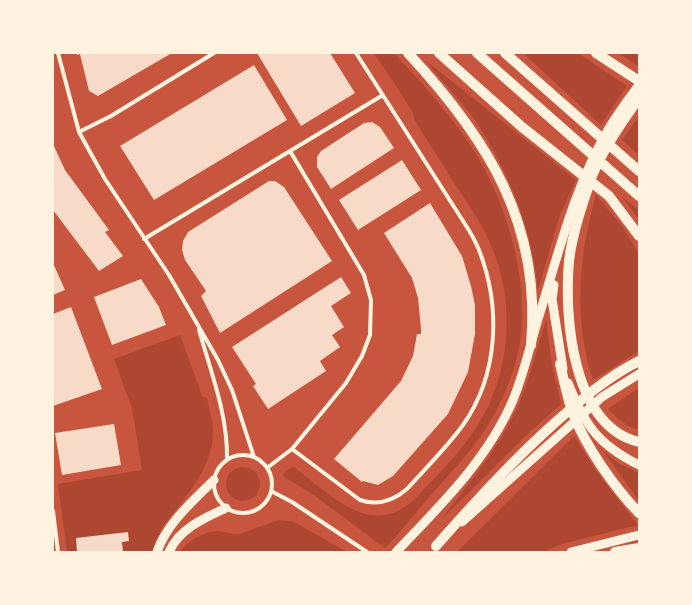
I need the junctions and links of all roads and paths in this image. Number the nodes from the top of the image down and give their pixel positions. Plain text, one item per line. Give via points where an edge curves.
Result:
1 (58, 53) edge
2 (214, 53) edge
3 (356, 53) edge
4 (408, 53) edge
5 (439, 53) edge
6 (477, 53) edge
7 (505, 53) edge
8 (596, 53) edge
9 (639, 81) edge
10 (639, 85) edge
11 (383, 95) junction
12 (639, 98) edge
13 (79, 132) junction
14 (290, 151) junction
15 (639, 170) edge
16 (639, 196) edge
17 (639, 236) edge
18 (144, 239) junction
19 (557, 262) junction
20 (197, 324) junction
21 (531, 345) junction
22 (639, 361) edge
23 (560, 364) junction
24 (639, 374) edge
25 (639, 442) edge
26 (292, 449) junction
27 (254, 457) junction
28 (227, 459) junction
29 (639, 465) edge
30 (267, 468) junction
31 (214, 480) junction
32 (271, 492) junction
33 (226, 508) junction
34 (53, 511) edge
35 (435, 512) junction
36 (639, 513) edge
37 (639, 535) edge
38 (639, 548) edge
39 (433, 549) edge
40 (58, 552) edge
41 (157, 552) edge
42 (169, 552) edge
43 (367, 552) edge
44 (396, 552) edge
45 (403, 552) edge
46 (571, 552) edge
47 (615, 552) edge

1 - 13 street
2 - 13 street via 111,116
3 - 11 street
4 - 21 highway via 471,127 503,185 522,237 528,265 532,306
5 - 17 highway via 522,127 609,196
6 - 16 highway
7 - 15 highway
8 - 9 highway
10 - 19 main road via 608,130 584,178 569,217
11 - 14 street
11 - 26 street via 478,248 489,282 493,309 494,335 486,378 463,424 407,489 392,499 380,503 360,500
12 - 25 highway via 593,175 569,260 568,282 572,340 581,382 592,408 613,430 628,440
13 - 18 street via 105,179
14 - 18 street
14 - 26 street via 364,275 372,313 370,335 362,356 346,383
18 - 20 street via 169,275
19 - 21 main road
19 - 23 main road via 552,298
20 - 27 street via 232,390
20 - 28 street via 217,392
21 - 35 main road via 502,423 487,447
22 - 39 highway via 588,394 539,437 485,490
23 - 29 main road via 580,412 597,437
23 - 36 highway via 577,424 604,468
24 - 39 main road via 602,397
26 - 30 street
27 - 28 street via 240,455
27 - 30 street
28 - 31 street via 218,468
30 - 32 street via 271,479
31 - 33 street via 216,496
31 - 41 main road via 165,534
32 - 33 street via 268,499 256,510 241,513
32 - 43 street via 292,502
33 - 42 main road via 196,523 180,535
34 - 40 street
35 - 44 main road
35 - 45 main road
37 - 46 main road
38 - 47 highway

